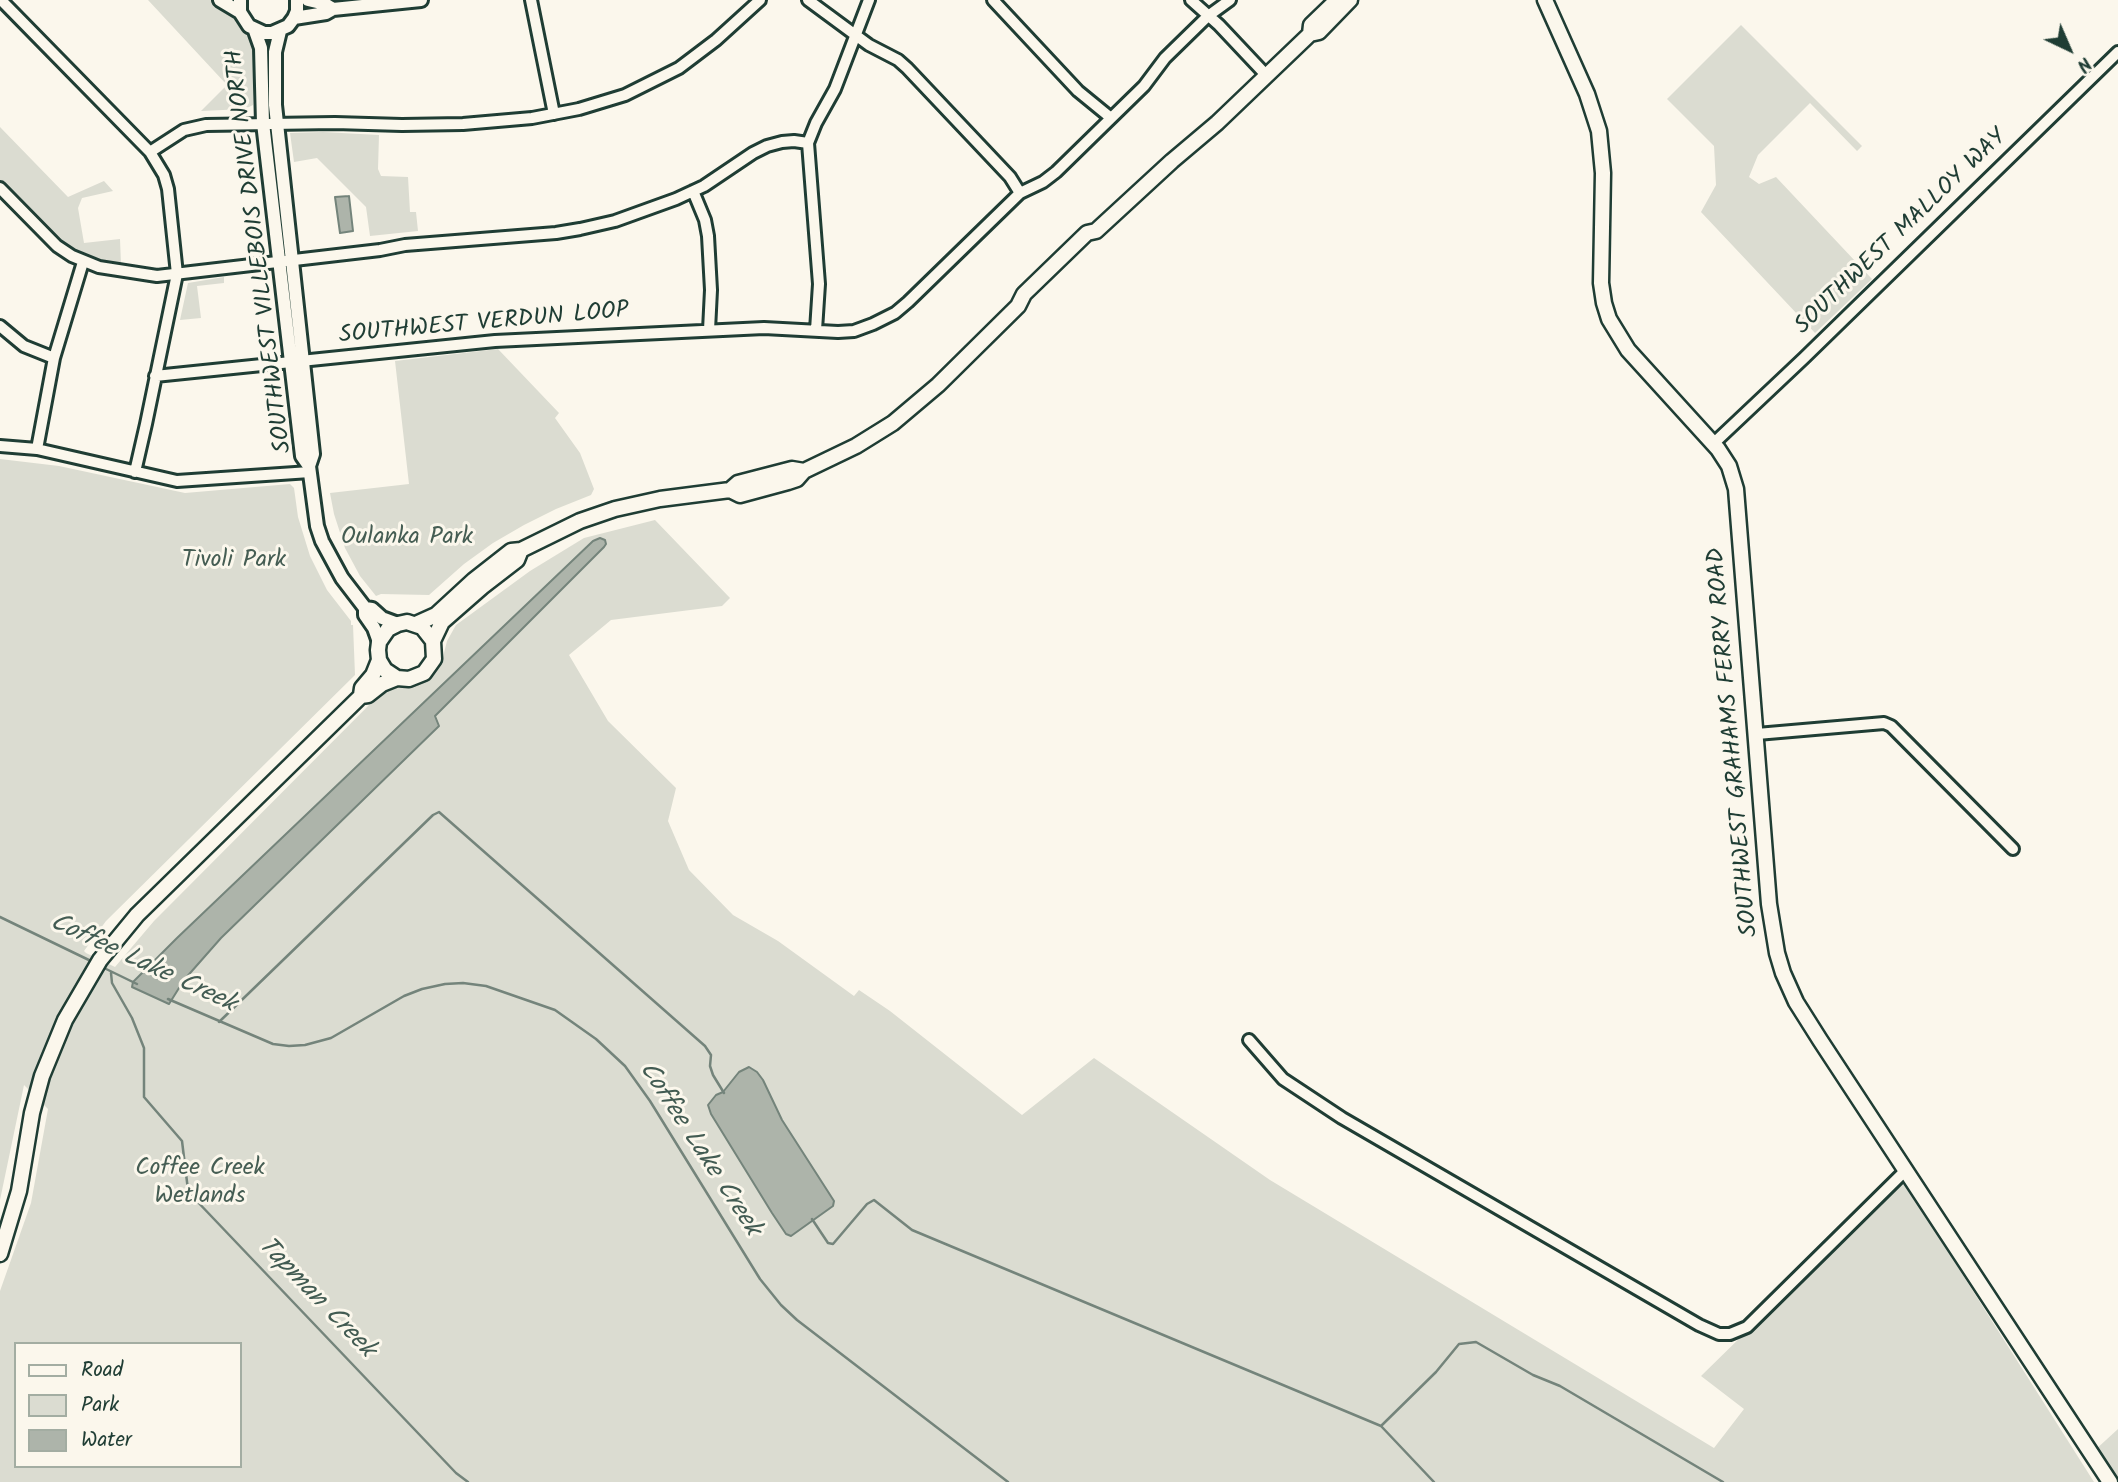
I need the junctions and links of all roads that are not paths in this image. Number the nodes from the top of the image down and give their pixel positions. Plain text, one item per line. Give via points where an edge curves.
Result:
1 (220, 0) edge
2 (297, 0) edge
3 (308, 0) edge
4 (421, 0) edge
5 (531, 0) edge
6 (760, 0) edge
7 (808, 0) edge
8 (869, 0) edge
9 (993, 0) edge
10 (1191, 0) edge
11 (1230, 0) edge
12 (1337, 0) edge
13 (1350, 0) edge
14 (1545, 0) edge
15 (3, 2) edge
16 (240, 6) edge
17 (333, 9) junction
18 (1208, 16) junction
19 (293, 18) junction
20 (255, 30) junction
21 (280, 31) junction
22 (856, 34) junction
23 (1310, 34) junction
24 (2118, 52) edge
25 (1267, 76) junction
26 (554, 114) junction
27 (1111, 118) junction
28 (270, 123) junction
29 (808, 143) junction
30 (150, 152) junction
31 (0, 188) edge
32 (693, 191) junction
33 (1020, 193) junction
34 (292, 260) junction
35 (278, 261) junction
36 (83, 262) junction
37 (177, 274) junction
38 (0, 326) edge
39 (709, 330) junction
40 (816, 330) junction
41 (54, 358) junction
42 (298, 362) junction
43 (155, 376) junction
44 (1714, 443) junction
45 (0, 446) edge
46 (37, 449) junction
47 (309, 469) junction
48 (135, 472) junction
49 (521, 550) junction
50 (365, 608) junction
51 (398, 624) junction
52 (416, 624) junction
53 (433, 641) junction
54 (379, 642) junction
55 (379, 660) junction
56 (397, 678) junction
57 (361, 696) junction
58 (1757, 734) junction
59 (2013, 849) dead end
60 (1249, 1040) dead end
61 (1906, 1170) junction
62 (0, 1254) edge
63 (2110, 1482) edge

1 - 16 street
2 - 19 street
3 - 17 street
4 - 17 street
5 - 26 street
6 - 26 street via 707,48 663,77 625,95
7 - 22 street
8 - 22 street
9 - 27 street via 1077,91
10 - 18 street
11 - 18 street, SOUTHWEST VERDUN LOOP
12 - 23 main road via 1311,25
13 - 23 main road via 1319,32
14 - 44 main road, SOUTHWEST GRAHAMS FERRY ROAD via 1601,137 1601,283 1609,319 1628,350
15 - 30 street
16 - 20 street via 243,20
17 - 19 street
18 - 25 street
18 - 27 street, SOUTHWEST VERDUN LOOP
19 - 21 street
20 - 21 street
20 - 28 street, SOUTHWEST VILLEBOIS DRIVE NORTH
21 - 28 street, SOUTHWEST VILLEBOIS DRIVE NORTH
22 - 29 street
22 - 33 street via 907,68
23 - 25 main road
24 - 44 street, SOUTHWEST MALLOY WAY
25 - 49 main road via 1096,231 1093,240 1030,302 1018,306 938,385 905,414 856,446 804,471 797,479 760,491 740,495 730,490 615,509
26 - 28 street via 463,124
27 - 33 street, SOUTHWEST VERDUN LOOP via 1056,172
28 - 30 street via 192,127
28 - 34 street, SOUTHWEST VILLEBOIS DRIVE NORTH
28 - 35 street, SOUTHWEST VILLEBOIS DRIVE NORTH
29 - 32 street via 767,146
29 - 40 street via 819,276
30 - 37 street via 168,189
31 - 36 street via 57,246
32 - 34 street via 615,221 568,231
32 - 39 street via 708,236
33 - 40 street, SOUTHWEST VERDUN LOOP via 895,313 853,331
34 - 35 street
34 - 42 street, SOUTHWEST VILLEBOIS DRIVE NORTH
35 - 37 street
35 - 42 street, SOUTHWEST VILLEBOIS DRIVE NORTH
36 - 37 street via 157,276
36 - 41 street
37 - 43 street
38 - 41 street via 24,346
39 - 40 street, SOUTHWEST VERDUN LOOP
39 - 42 street, SOUTHWEST VERDUN LOOP via 495,341
41 - 46 street
42 - 43 street, SOUTHWEST VERDUN LOOP
42 - 47 street, SOUTHWEST VILLEBOIS DRIVE NORTH via 302,456
43 - 48 street
44 - 58 main road, SOUTHWEST GRAHAMS FERRY ROAD via 1731,471 1738,503
45 - 46 street
46 - 48 street
47 - 48 street via 198,481
47 - 50 street, SOUTHWEST VILLEBOIS DRIVE NORTH via 322,541
49 - 52 main road via 511,551 436,615
49 - 53 main road via 517,560 442,622
50 - 51 street, SOUTHWEST VILLEBOIS DRIVE NORTH
50 - 54 street, SOUTHWEST VILLEBOIS DRIVE NORTH
51 - 52 main road
51 - 54 main road
52 - 53 main road
53 - 56 main road via 434,659 425,673 409,680
54 - 55 main road
55 - 56 main road
55 - 57 main road
56 - 57 main road
57 - 62 main road via 155,897 93,971 65,1020 46,1067
58 - 59 street via 1891,726
58 - 61 main road, SOUTHWEST GRAHAMS FERRY ROAD via 1769,904 1782,968 1809,1022
60 - 61 street via 1283,1079 1342,1118 1719,1334 1747,1327
61 - 63 main road, SOUTHWEST GRAHAMS FERRY ROAD

